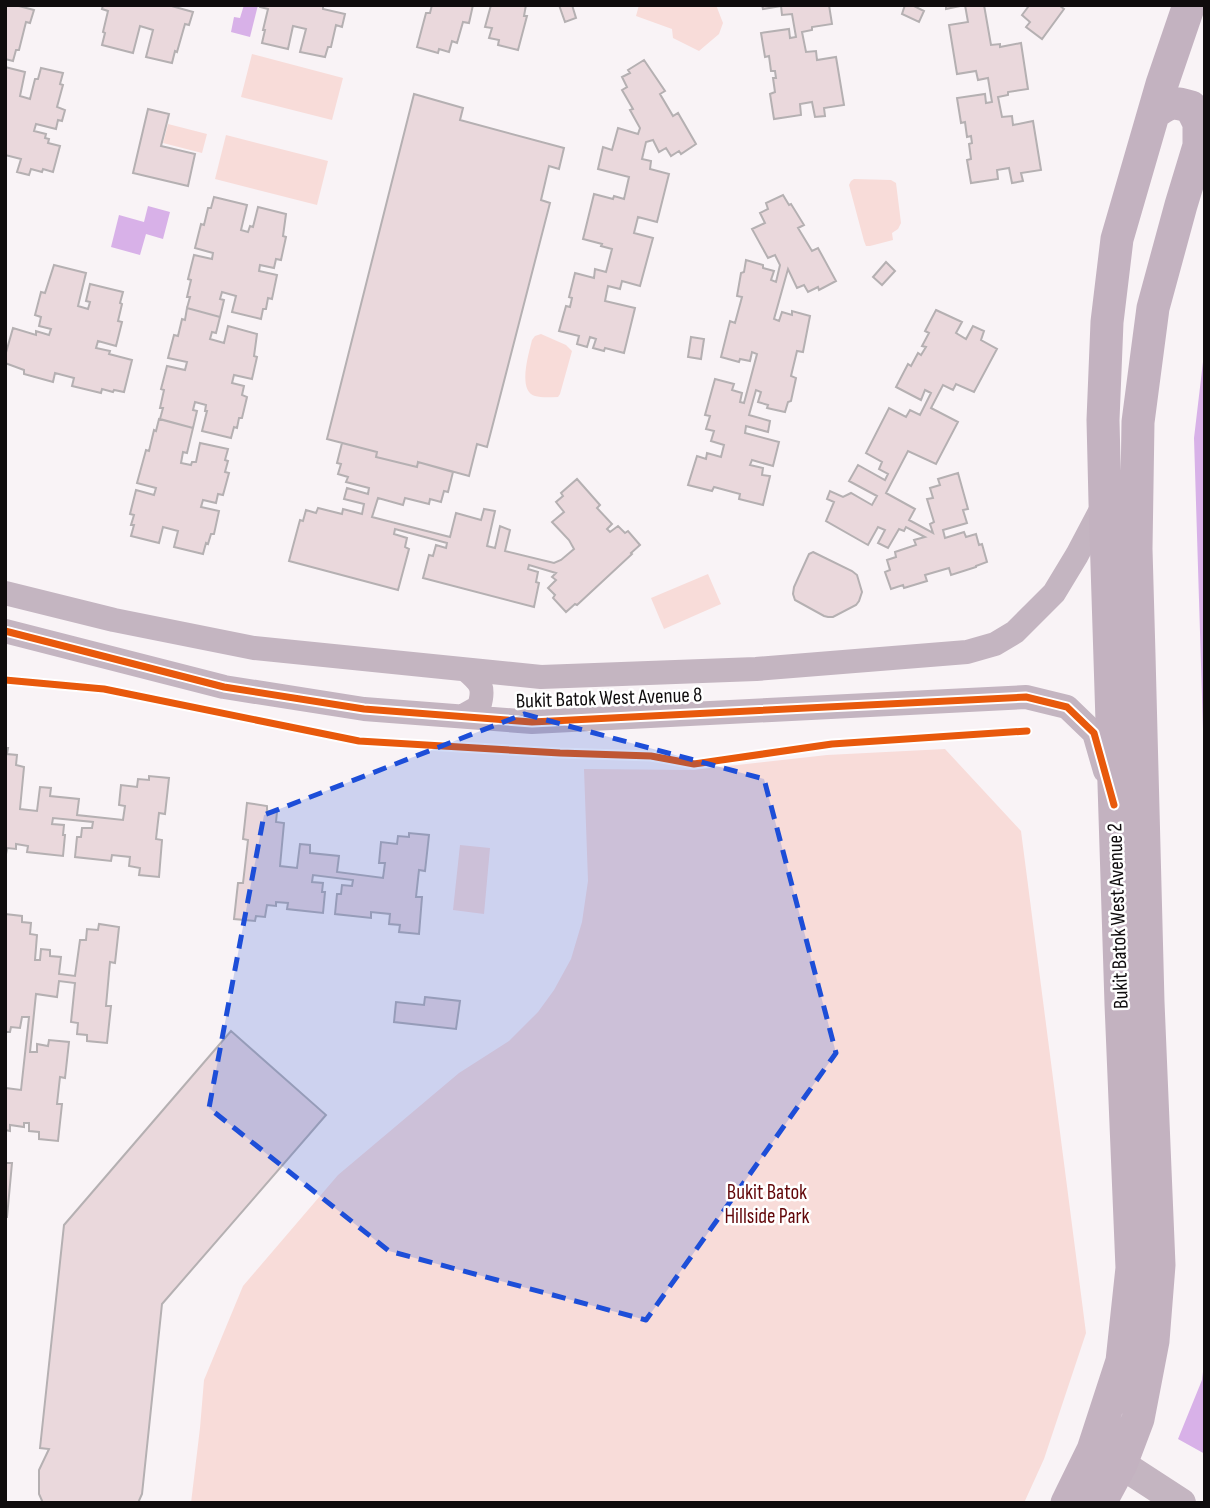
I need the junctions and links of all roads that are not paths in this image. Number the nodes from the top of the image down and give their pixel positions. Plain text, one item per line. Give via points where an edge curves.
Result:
1 (1189, 5) edge
2 (1154, 113) junction
3 (1202, 136) edge
4 (1105, 502) junction
5 (5, 593) edge
6 (5, 631) edge
7 (466, 670) junction
8 (463, 716) junction
9 (1114, 805) junction
10 (1107, 1457) junction
11 (1093, 1498) edge
12 (1181, 1503) edge

1 - 2 main road, Bukit Batok West Avenue 2
2 - 3 main road, Bukit Batok West Avenue 2 via 1168,103 1191,107
2 - 4 main road, Bukit Batok West Avenue 2 via 1117,239 1107,322
3 - 10 main road, Bukit Batok West Avenue 2 via 1153,309 1138,422 1137,589 1159,1265 1151,1354 1138,1419
4 - 7 street, Bukit Batok West Avenue 8 via 1054,593 1015,632 967,652 756,669 541,677
4 - 9 main road, Bukit Batok West Avenue 2
5 - 7 street, Bukit Batok West Avenue 8 via 254,648
6 - 8 street, Bukit Batok West Avenue 8 via 224,687 364,709
7 - 8 street via 480,682 482,695 479,707
8 - 9 street, Bukit Batok West Avenue 8 via 532,722 1026,697 1067,707 1094,733
9 - 10 main road, Bukit Batok West Avenue 2 via 1132,1268
10 - 11 main road, Bukit Batok West Avenue 2
10 - 12 street

